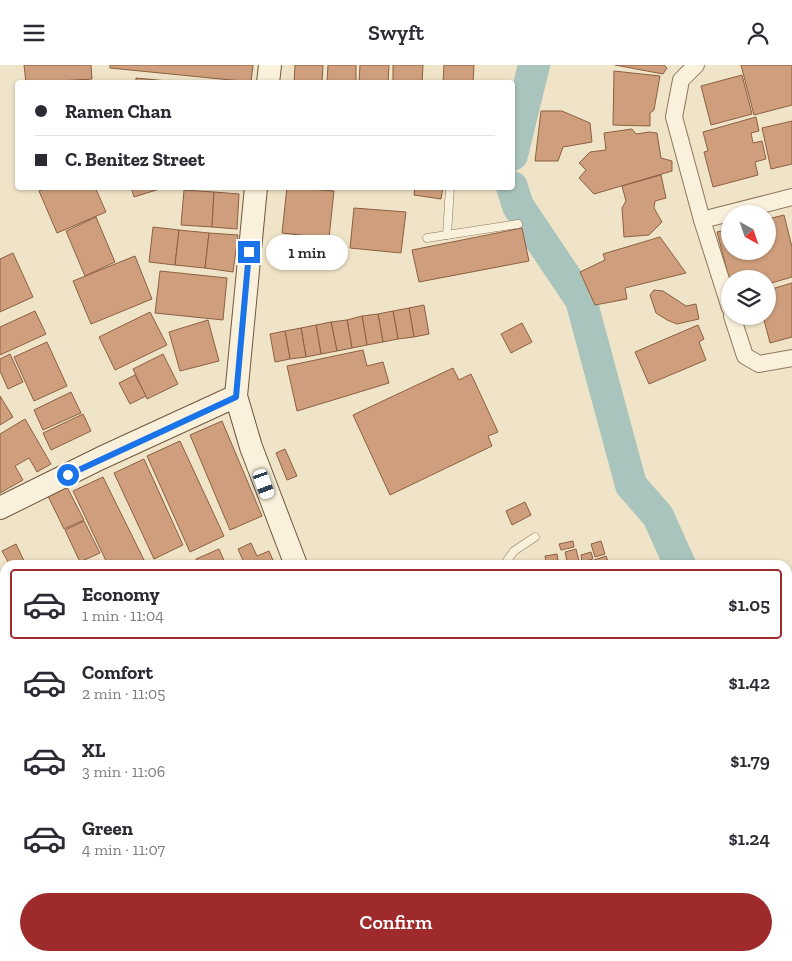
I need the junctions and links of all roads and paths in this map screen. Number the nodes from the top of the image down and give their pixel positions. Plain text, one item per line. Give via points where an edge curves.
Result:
1 (270, 65) edge
2 (696, 65) edge
3 (268, 80) edge
4 (256, 190) edge
5 (450, 190) edge
6 (792, 197) edge
7 (702, 220) junction
8 (518, 224) dead end
9 (448, 235) junction
10 (427, 238) dead end
11 (721, 280) edge
12 (735, 325) edge
13 (792, 358) edge
14 (236, 397) junction
15 (0, 509) edge
16 (535, 537) dead end
17 (294, 560) edge
18 (508, 560) edge

1 - 3 main road
2 - 7 street via 681,80 674,117
4 - 14 main road
5 - 9 lane
6 - 7 street
7 - 11 street
8 - 9 lane
9 - 10 lane
12 - 13 street via 745,356 759,364
14 - 15 main road
14 - 17 main road via 251,447
16 - 18 lane via 514,551

